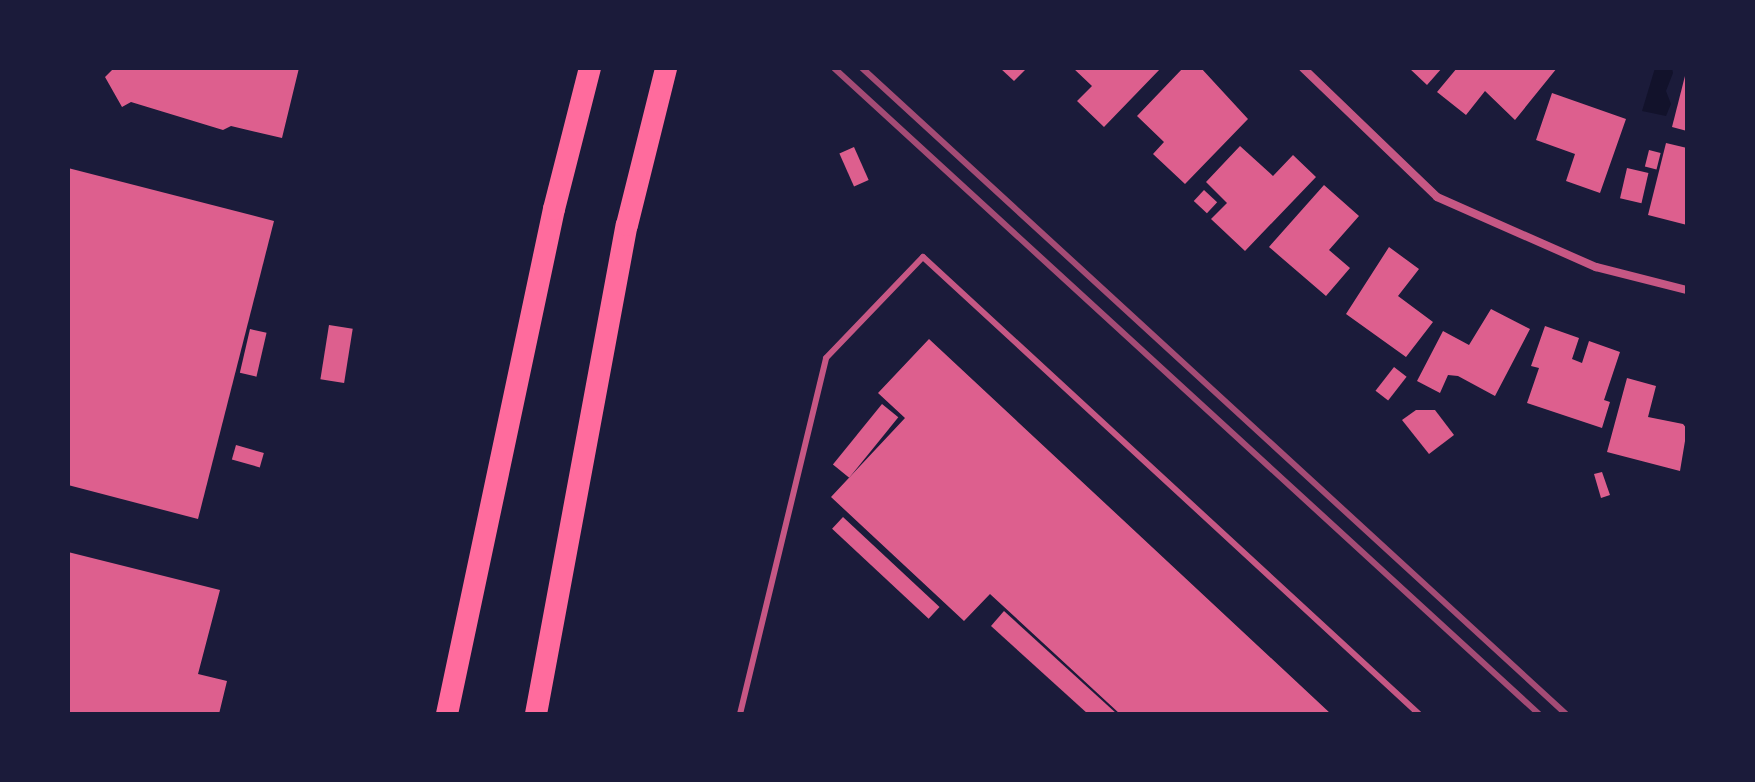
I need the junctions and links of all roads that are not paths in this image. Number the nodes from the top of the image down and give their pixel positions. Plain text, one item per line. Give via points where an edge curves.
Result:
1 (590, 68) edge
2 (1303, 68) edge
3 (664, 76) edge
4 (1687, 290) edge
5 (447, 714) edge
6 (536, 714) edge
7 (740, 714) edge
8 (1419, 714) edge

1 - 5 highway via 554,209
2 - 4 street via 1437,197 1596,267
3 - 6 highway via 627,225
7 - 8 lane via 826,358 923,257

